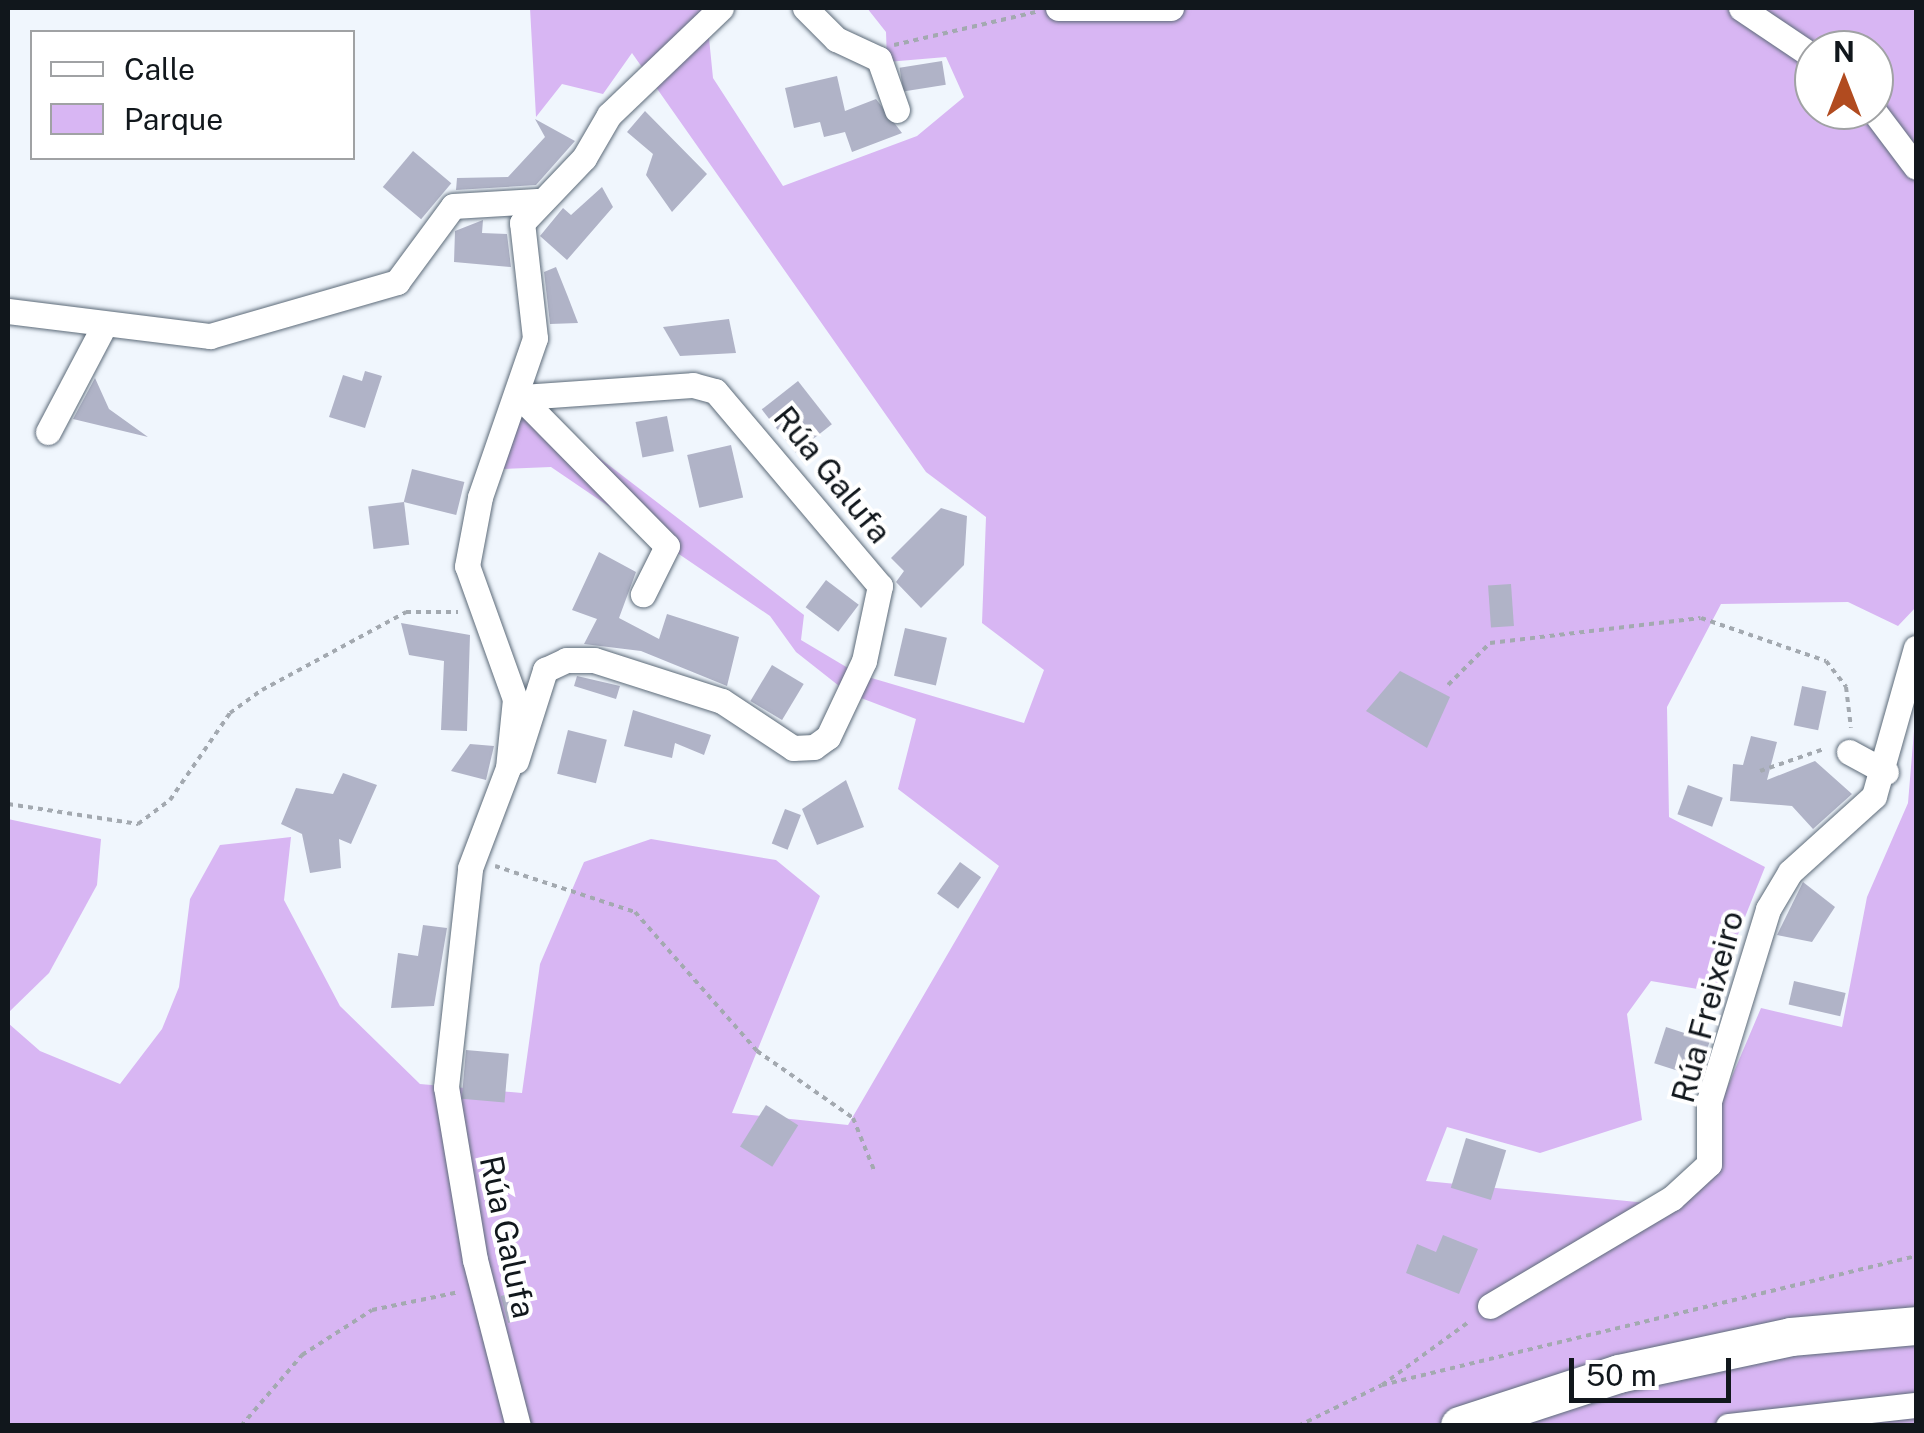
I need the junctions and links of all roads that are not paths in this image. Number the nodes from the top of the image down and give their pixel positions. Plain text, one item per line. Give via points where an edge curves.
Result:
1 (721, 8) edge
2 (804, 8) edge
3 (1061, 8) edge
4 (1171, 8) edge
5 (1741, 8) edge
6 (1794, 44) edge
7 (897, 110) dead end
8 (1887, 130) edge
9 (1916, 167) edge
10 (536, 202) junction
11 (8, 311) edge
12 (104, 326) junction
13 (520, 398) junction
14 (48, 432) dead end
15 (644, 594) dead end
16 (1916, 648) edge
17 (1849, 752) road end
18 (508, 768) junction
19 (1886, 772) junction
20 (1490, 1306) road end
21 (1916, 1326) edge
22 (1916, 1405) edge
23 (518, 1426) edge
24 (1460, 1426) edge
25 (1728, 1426) edge

1 - 10 street via 608,115 584,158
2 - 7 street via 836,39 870,50
3 - 4 street
5 - 6 street
8 - 9 street
10 - 12 street via 453,206 397,282 380,289 210,336
10 - 13 street, Rúa Galufa via 522,223 536,315
11 - 12 street
12 - 14 street
13 - 15 street via 667,546
13 - 18 street, Rúa Galufa via 480,497 467,566 514,700
13 - 18 street, Rúa Galufa via 693,385 715,391 880,586 864,661 828,737 814,747 793,748 722,701 594,660 566,660 545,670 525,752
16 - 19 street, Rúa Freixeiro
17 - 19 street
18 - 23 street, Rúa Galufa via 470,868 446,1087 482,1288
19 - 20 street, Rúa Freixeiro via 1858,817 1790,872 1768,909 1710,1102 1708,1164 1672,1198
21 - 24 highway via 1791,1336 1638,1370
22 - 25 street

